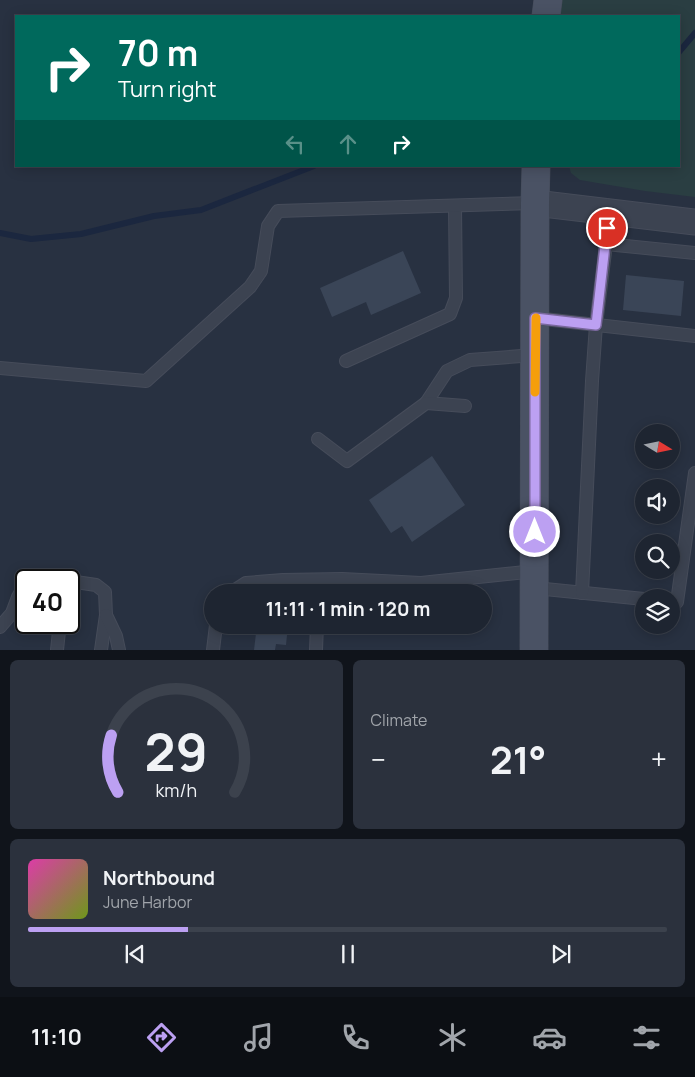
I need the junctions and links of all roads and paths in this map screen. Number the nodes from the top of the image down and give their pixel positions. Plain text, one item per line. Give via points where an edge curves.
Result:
1 (548, 0) edge
2 (546, 15) edge
3 (536, 167) edge
4 (535, 203) junction
5 (455, 206) junction
6 (609, 212) junction
7 (695, 222) edge
8 (606, 244) junction
9 (695, 253) edge
10 (535, 318) junction
11 (596, 325) junction
12 (695, 336) edge
13 (535, 355) junction
14 (346, 361) dead end
15 (0, 368) edge
16 (426, 404) junction
17 (465, 406) dead end
18 (318, 439) dead end
19 (695, 473) edge
20 (320, 579) junction
21 (535, 580) junction
22 (80, 583) edge
23 (244, 584) edge
24 (320, 584) edge
25 (679, 589) edge
26 (582, 593) junction
27 (635, 598) edge
28 (15, 605) edge
29 (106, 615) junction
30 (0, 627) edge
31 (59, 634) edge
32 (215, 634) edge
33 (317, 634) edge
34 (534, 649) edge
35 (57, 650) edge
36 (101, 650) edge
37 (118, 650) edge
38 (213, 650) edge
39 (316, 650) edge

1 - 2 street
3 - 4 street
4 - 5 lane
4 - 6 street
4 - 10 street
5 - 14 lane via 456,298 450,314
5 - 15 lane via 278,211 268,226 261,271 250,287 146,381
6 - 7 street
6 - 8 lane
8 - 9 lane
8 - 11 lane
10 - 11 lane
10 - 13 street
11 - 12 lane
11 - 26 lane
13 - 16 lane via 470,360 447,371
13 - 21 street
16 - 17 lane
16 - 18 lane via 347,461
19 - 25 lane
20 - 21 lane via 421,583
20 - 23 lane
20 - 24 lane
21 - 26 lane
21 - 34 street
22 - 29 lane via 96,585 105,592
26 - 27 lane
28 - 30 lane
29 - 36 lane
29 - 37 lane via 116,636
31 - 35 lane
32 - 38 lane
33 - 39 lane

